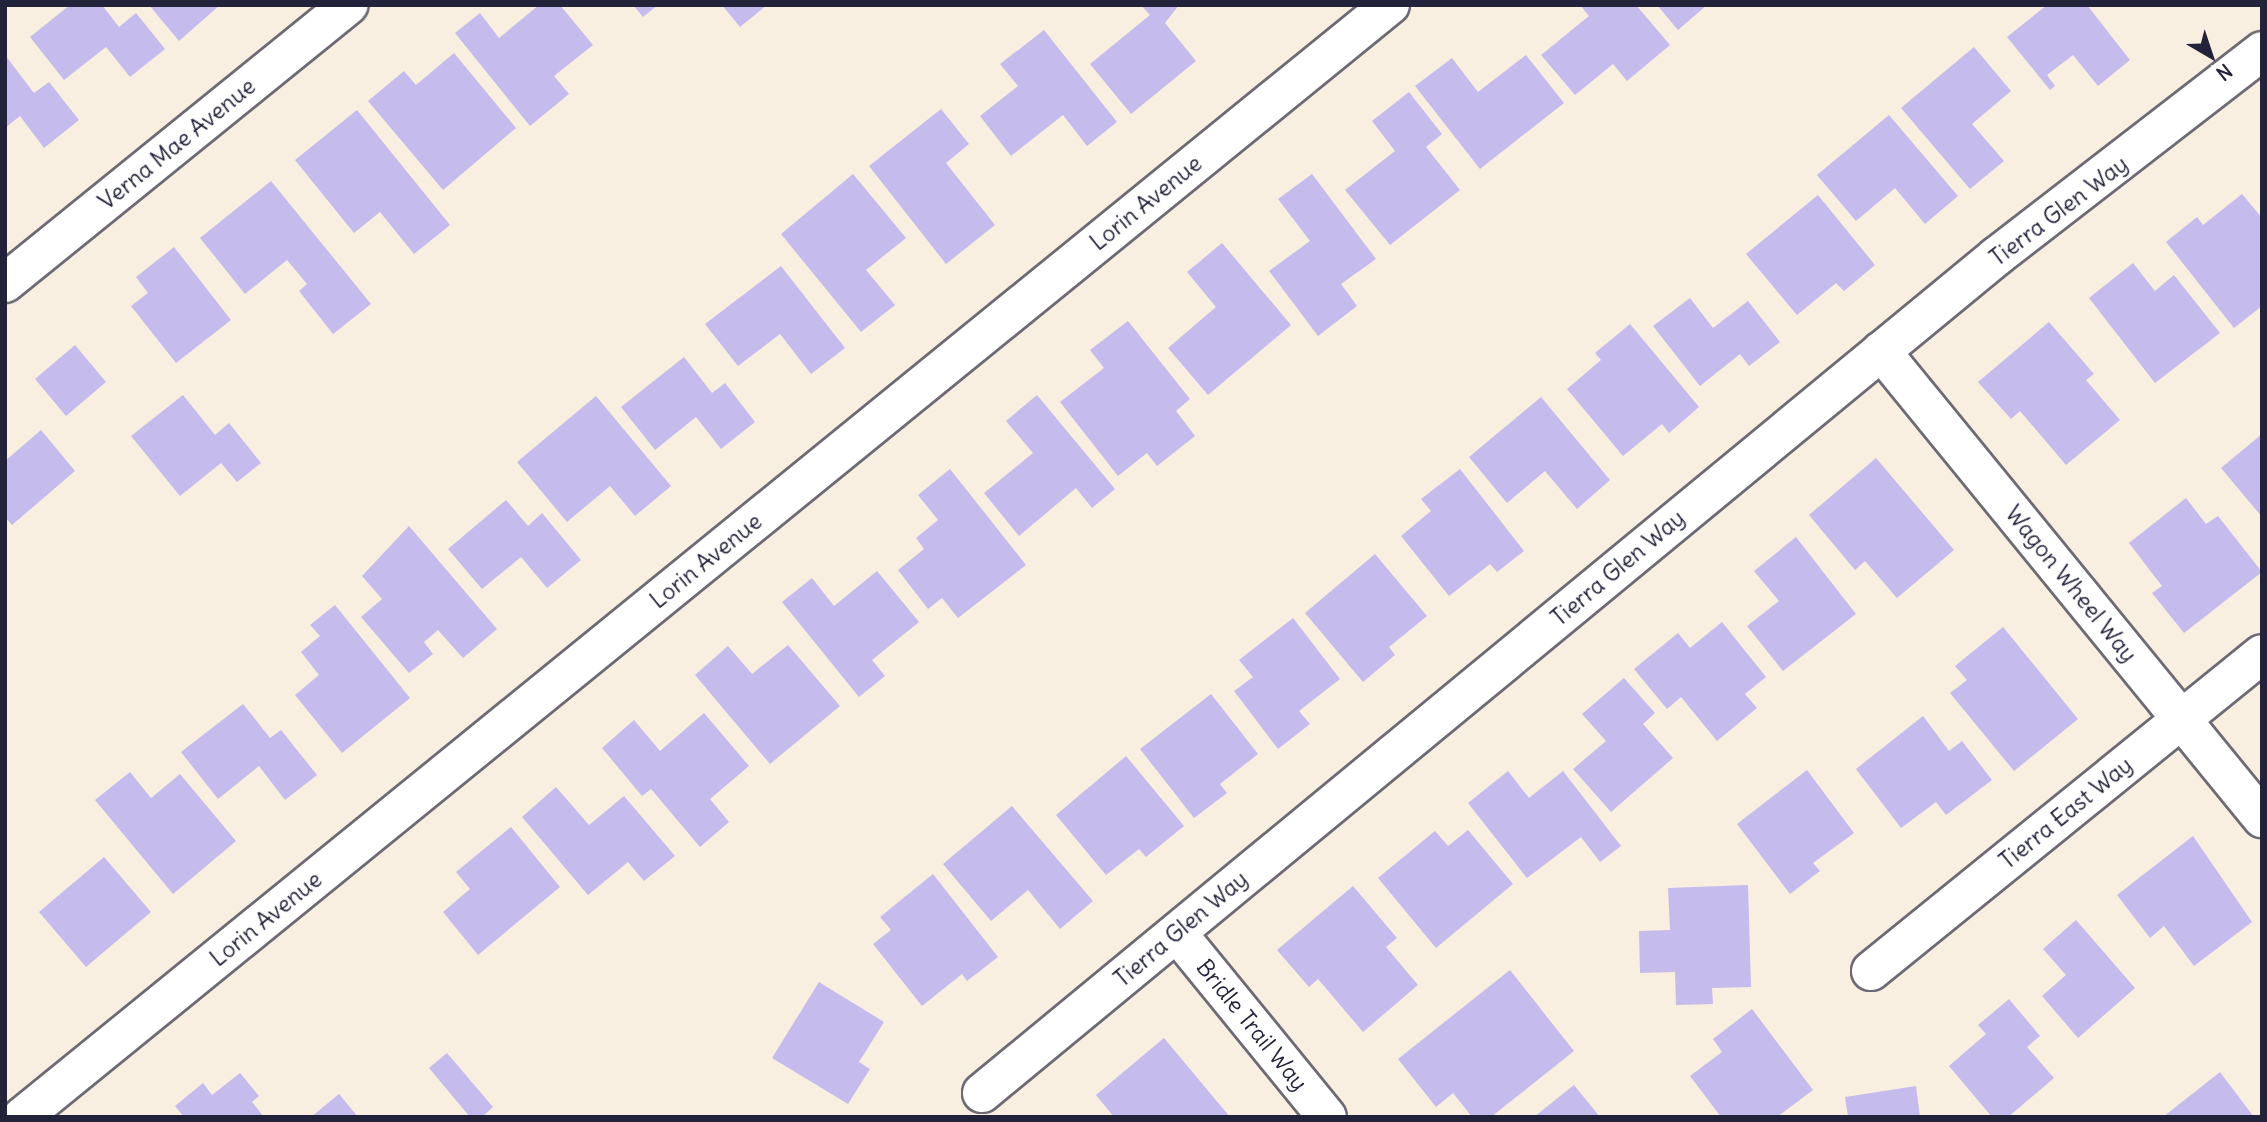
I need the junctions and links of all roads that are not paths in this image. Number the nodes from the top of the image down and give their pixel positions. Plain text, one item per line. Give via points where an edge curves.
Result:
1 (348, 5) edge
2 (1390, 5) edge
3 (2262, 51) edge
4 (5, 283) edge
5 (1881, 351) junction
6 (2262, 654) edge
7 (2181, 719) junction
8 (2262, 818) edge
9 (1177, 933) junction
10 (1871, 971) dead end
11 (982, 1094) dead end
12 (22, 1117) edge
13 (1327, 1117) edge

1 - 4 street, Verna Mae Avenue
2 - 12 street, Lorin Avenue
3 - 5 street, Tierra Glen Way
5 - 7 street, Wagon Wheel Way
5 - 9 street, Tierra Glen Way
6 - 7 street, Tierra East Way
7 - 8 street, Wagon Wheel Way
7 - 10 street, Tierra East Way
9 - 11 street, Tierra Glen Way
9 - 13 street, Bridle Trail Way

